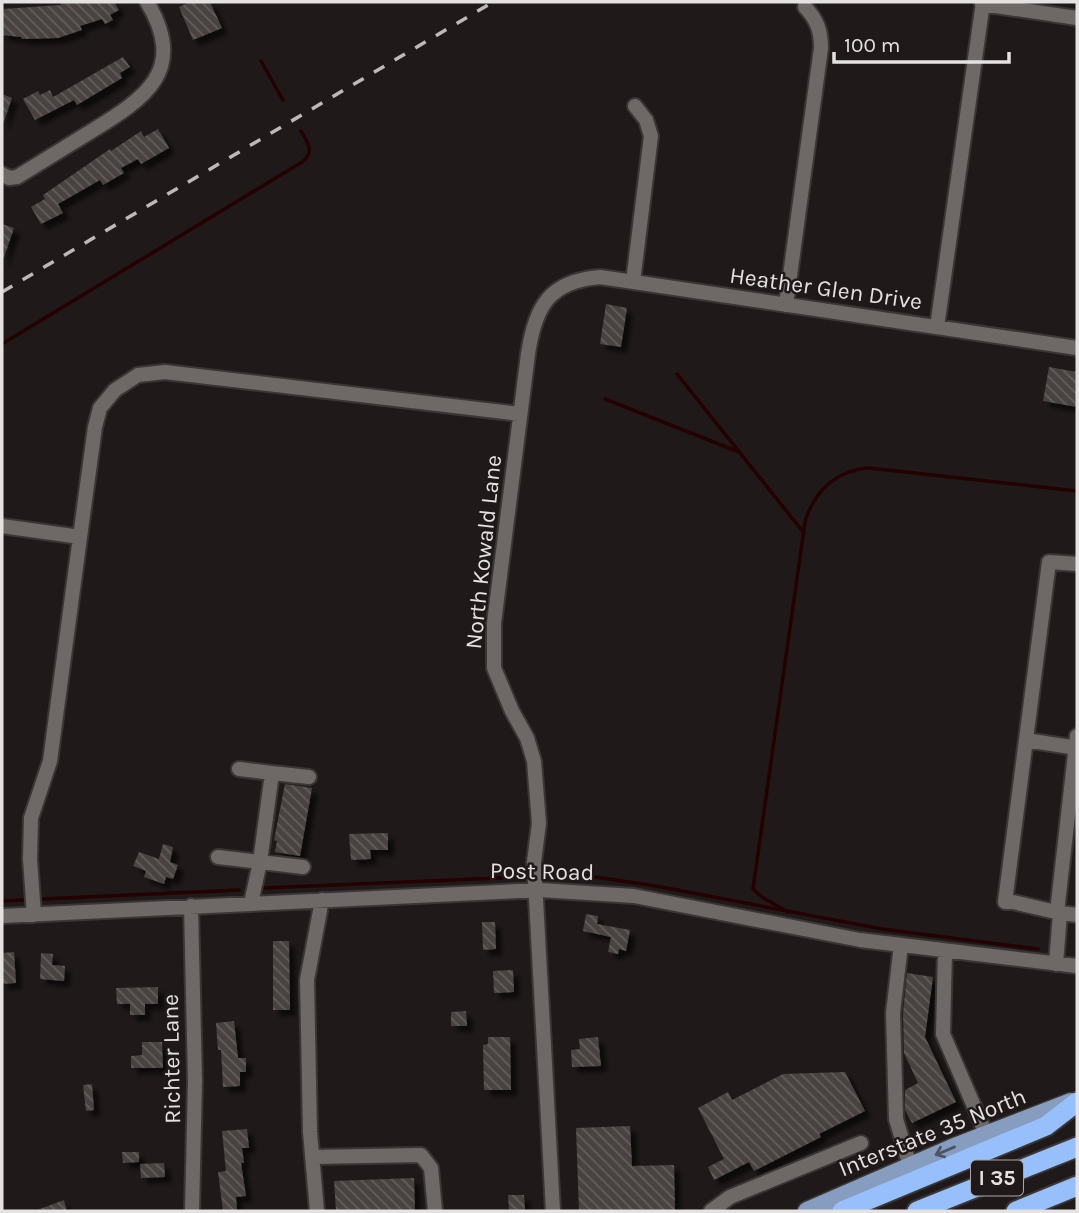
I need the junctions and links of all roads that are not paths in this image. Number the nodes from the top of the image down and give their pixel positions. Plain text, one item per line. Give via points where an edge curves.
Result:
1 (147, 2) edge
2 (982, 3) edge
3 (805, 7) dead end
4 (1077, 18) edge
5 (635, 106) dead end
6 (2, 174) edge
7 (632, 282) junction
8 (569, 283) joint
9 (786, 305) junction
10 (937, 327) junction
11 (1077, 348) edge
12 (520, 414) junction
13 (2, 526) edge
14 (80, 537) junction
15 (1077, 564) edge
16 (1026, 740) junction
17 (1077, 744) edge
18 (239, 769) dead end
19 (272, 774) junction
20 (309, 777) dead end
21 (218, 856) dead end
22 (260, 862) junction
23 (303, 867) dead end
24 (537, 890) junction
25 (322, 900) junction
26 (251, 903) junction
27 (191, 906) junction
28 (1058, 912) junction
29 (34, 915) junction
30 (1077, 915) edge
31 (2, 916) edge
32 (901, 945) junction
33 (944, 951) junction
34 (1056, 964) junction
35 (1077, 966) edge
36 (1077, 1101) edge
37 (986, 1135) junction
38 (860, 1143) dead end
39 (1077, 1147) edge
40 (312, 1157) junction
41 (910, 1166) junction
42 (1077, 1186) edge
43 (192, 1211) edge
44 (317, 1211) edge
45 (435, 1211) edge
46 (553, 1211) edge
47 (711, 1211) edge
48 (807, 1211) edge
49 (842, 1211) edge
50 (917, 1211) edge
51 (1016, 1211) edge

1 - 6 street via 163,50 161,69 149,91 128,109 17,177
2 - 4 street
2 - 10 street
3 - 9 street via 816,19 821,48
5 - 7 street via 651,136
7 - 8 street, Heather Glen Drive via 600,277
7 - 9 street, Heather Glen Drive
8 - 12 street, North Kowald Lane via 537,312
9 - 10 street, Heather Glen Drive
10 - 11 street, Heather Glen Drive
12 - 14 street via 165,372 138,375 115,390 100,408
12 - 24 street, North Kowald Lane via 494,623 494,668 534,761 539,823 534,862
13 - 14 street
14 - 29 street via 50,761 32,818
15 - 16 street via 1049,562
16 - 17 street
16 - 28 street via 1005,902
17 - 28 street
18 - 19 street
19 - 20 street
19 - 22 street
21 - 22 street
22 - 23 street
22 - 26 street
24 - 25 street, Post Road
24 - 32 street, Post Road via 634,896
24 - 46 street, North Kowald Lane
25 - 26 street, Post Road
25 - 40 street via 307,980
26 - 27 street, Post Road
27 - 29 street, Post Road
27 - 43 street, Richter Lane
28 - 30 street
28 - 34 street
29 - 31 street, Post Road
32 - 33 street, Post Road
32 - 41 street via 893,1013 896,1119
33 - 34 street, Post Road
33 - 37 street via 943,1034
34 - 35 street, Post Road
36 - 37 main road, Interstate 35 North
36 - 49 highway via 1046,1126
37 -> 41 main road, Interstate 35 North
38 - 47 street via 730,1197
39 - 50 highway, I 35
40 - 44 street
40 - 45 street via 421,1155 431,1168
41 - 48 main road, Interstate 35 North
42 - 51 highway, I 35

